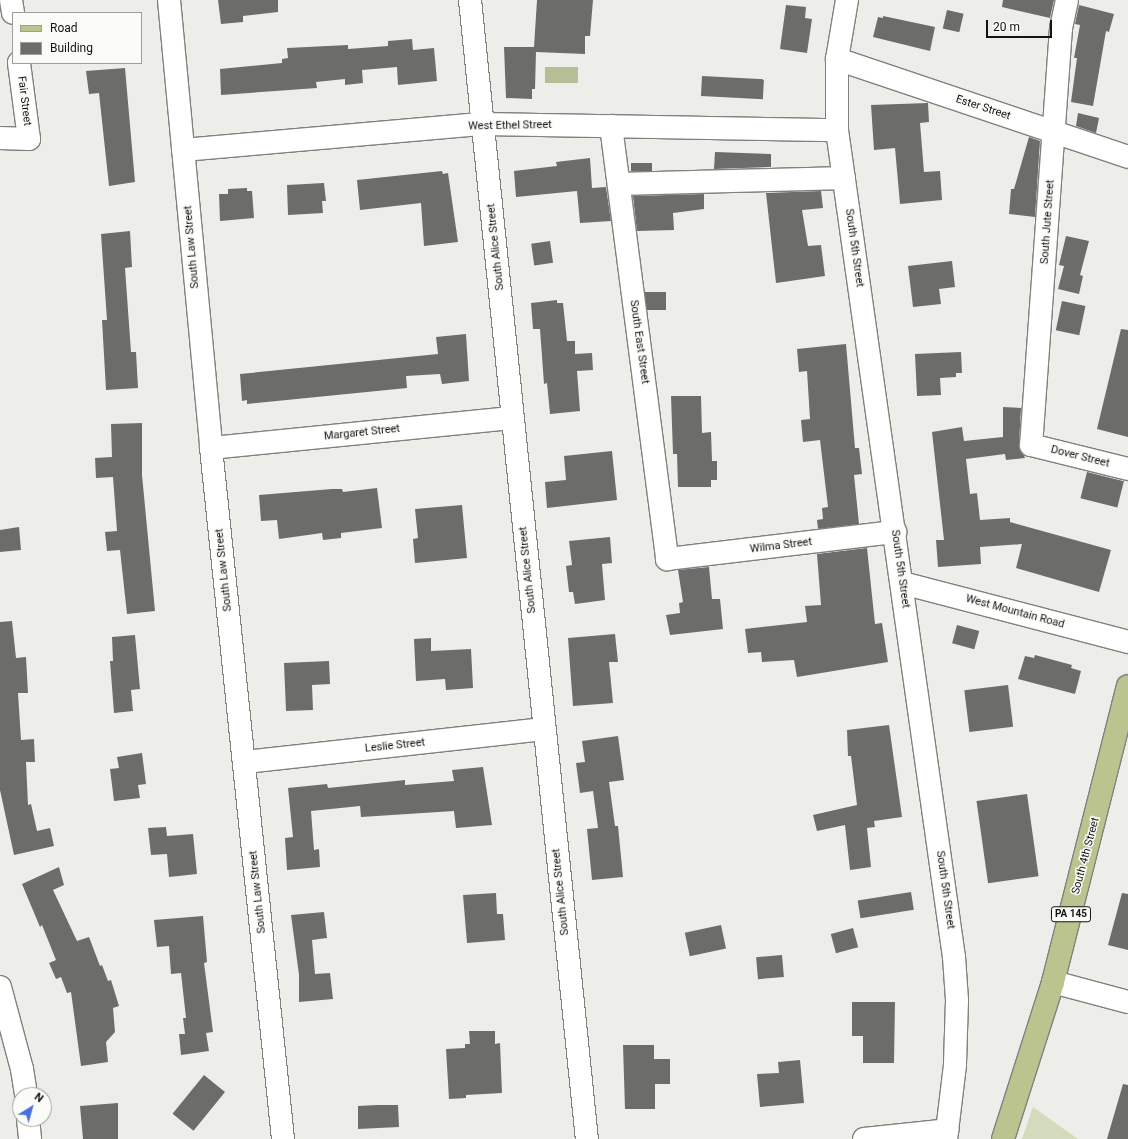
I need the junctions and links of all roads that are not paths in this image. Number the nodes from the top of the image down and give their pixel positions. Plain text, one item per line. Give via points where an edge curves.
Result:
1 (11, 0) edge
2 (169, 0) edge
3 (470, 0) edge
4 (847, 0) edge
5 (1067, 0) edge
6 (13, 12) edge
7 (837, 59) junction
8 (19, 64) edge
9 (483, 124) junction
10 (611, 126) junction
11 (837, 130) junction
12 (1055, 132) junction
13 (0, 138) edge
14 (184, 150) junction
15 (1128, 157) edge
16 (844, 178) junction
17 (619, 184) junction
18 (513, 418) junction
19 (1031, 444) joint
20 (211, 448) junction
21 (1128, 469) edge
22 (895, 532) junction
23 (667, 559) joint
24 (902, 583) junction
25 (1128, 642) edge
26 (1128, 686) edge
27 (544, 729) junction
28 (245, 762) junction
29 (1053, 982) junction
30 (0, 987) edge
31 (1128, 1002) edge
32 (24, 1087) edge
33 (29, 1127) edge
34 (947, 1134) edge
35 (30, 1139) edge
36 (283, 1139) edge
37 (587, 1139) edge
38 (864, 1139) edge
39 (1003, 1139) edge

1 - 6 street
2 - 14 street, South Law Street
3 - 9 street, South Alice Street
4 - 7 street, South 5th Street
5 - 12 street, South Jute Street via 1061,28
7 - 11 street, South 5th Street
7 - 12 street, Ester Street
8 - 13 street, Fair Street via 29,139
9 - 10 street, West Ethel Street
9 - 14 street, West Ethel Street
9 - 18 street, South Alice Street
10 - 11 street, West Ethel Street
10 - 17 street, South East Street
11 - 16 street, South 5th Street
12 - 15 street, Ester Street
12 - 19 street, South Jute Street
14 - 20 street, South Law Street
16 - 17 street
16 - 22 street, South 5th Street
17 - 23 street, South East Street
18 - 20 street, Margaret Street
18 - 27 street, South Alice Street
19 - 21 street, Dover Street
20 - 28 street, South Law Street
22 - 23 street, Wilma Street
22 - 24 street, South 5th Street
24 - 25 street, West Mountain Road
24 - 34 street, South 5th Street via 954,957 957,1000 955,1065
26 - 29 main road, South 4th Street / PA 145
27 - 28 street, Leslie Street
27 - 37 street, South Alice Street
28 - 36 street, South Law Street
29 - 31 street
29 - 39 main road, South 4th Street / PA 145
30 - 32 street via 17,1048
33 - 35 street
34 - 38 street

